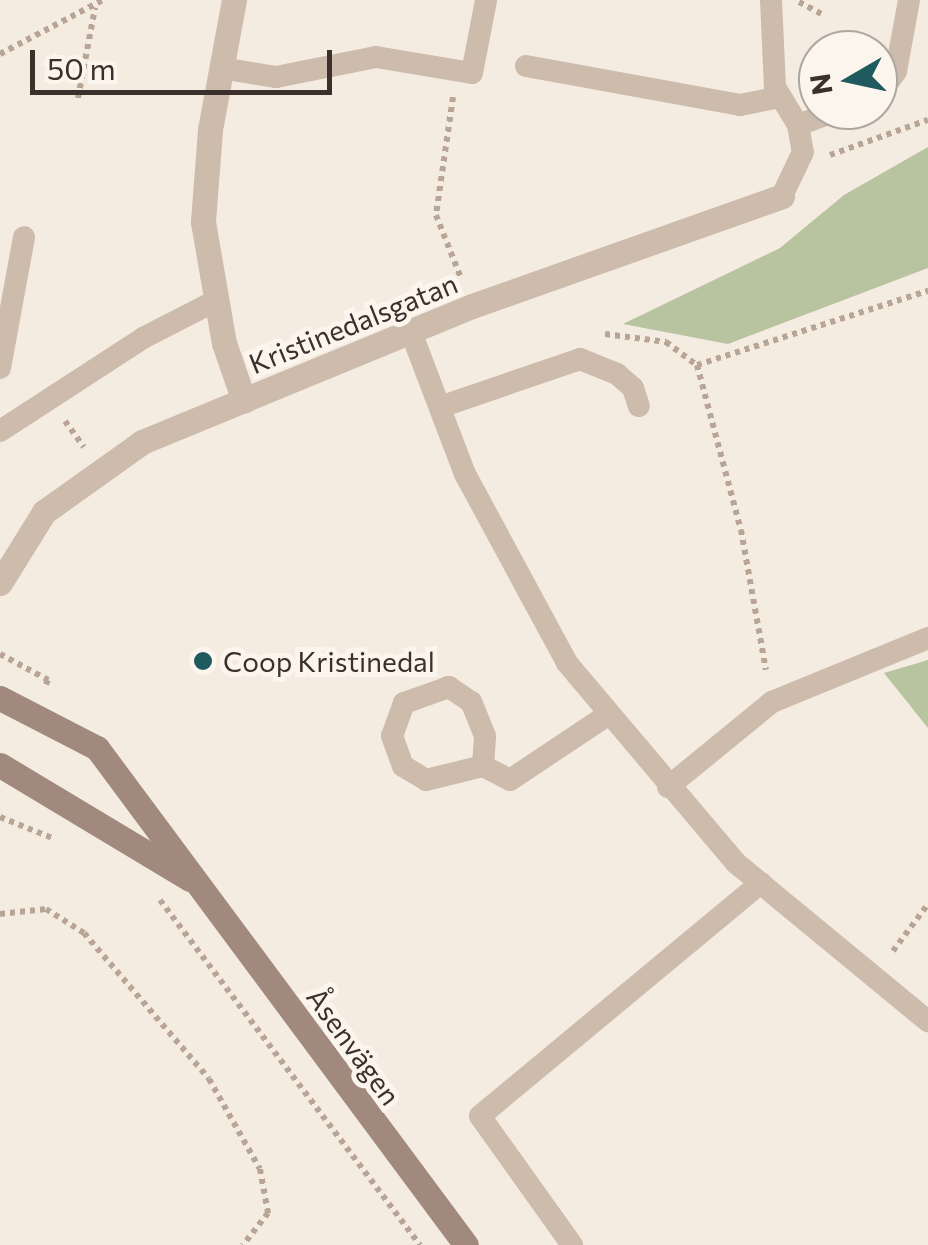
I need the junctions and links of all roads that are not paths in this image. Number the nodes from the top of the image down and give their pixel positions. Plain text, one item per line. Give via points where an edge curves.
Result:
1 (234, 0) edge
2 (486, 0) edge
3 (771, 0) edge
4 (909, 0) edge
5 (898, 61) edge
6 (526, 66) dead end
7 (221, 68) junction
8 (780, 98) junction
9 (798, 125) edge
10 (799, 130) edge
11 (782, 196) joint
12 (24, 236) dead end
13 (214, 301) junction
14 (411, 332) junction
15 (0, 368) edge
16 (244, 401) junction
17 (639, 406) dead end
18 (440, 407) junction
19 (0, 431) edge
20 (0, 583) edge
21 (928, 638) edge
22 (0, 698) edge
23 (608, 714) junction
24 (0, 765) edge
25 (483, 766) junction
26 (668, 787) junction
27 (195, 882) junction
28 (761, 883) junction
29 (928, 1022) edge
30 (466, 1245) edge
31 (572, 1245) edge

1 - 7 street
2 - 7 lane via 472,74 376,57 276,77
3 - 8 lane via 770,54
4 - 5 lane
6 - 8 lane via 740,105
7 - 13 street via 203,222
8 - 9 lane
10 - 11 lane via 802,152
11 - 14 street, Kristinedalsgatan
12 - 15 lane
13 - 16 street
13 - 19 lane via 142,338
14 - 16 street, Kristinedalsgatan
14 - 18 lane
16 - 20 street, Kristinedalsgatan via 142,442 44,512
17 - 18 lane via 617,374 592,361 571,360
18 - 23 lane via 465,474 567,663
21 - 26 lane via 772,702
22 - 27 street, Åsenvägen via 97,748 153,816
23 - 25 lane via 510,780
23 - 26 lane
24 - 27 street, Åsenvägen
25 - 25 lane via 426,780 403,766 392,736 404,703 449,686 471,702 484,736
26 - 28 lane
27 - 30 street, Åsenvägen
28 - 29 lane
28 - 31 lane via 480,1116

